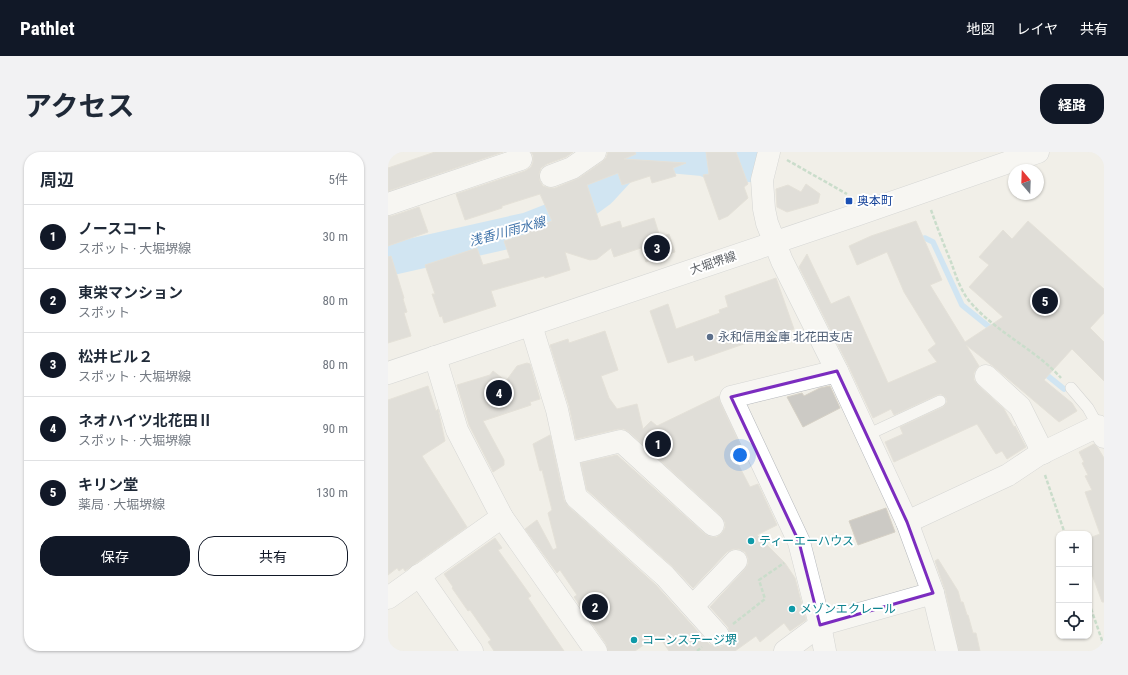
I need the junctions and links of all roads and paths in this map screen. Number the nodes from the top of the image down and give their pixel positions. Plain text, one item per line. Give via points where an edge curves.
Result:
1 (595, 152) edge
2 (1038, 152) edge
3 (778, 156) edge
4 (521, 159) dead end
5 (551, 176) dead end
6 (847, 194) dead end
7 (388, 204) edge
8 (930, 208) dead end
9 (774, 243) junction
10 (531, 325) junction
11 (435, 357) junction
12 (837, 371) junction
13 (388, 373) edge
14 (986, 376) dead end
15 (1071, 388) joint
16 (940, 401) dead end
17 (1101, 431) edge
18 (867, 435) junction
19 (567, 454) junction
20 (1040, 454) junction
21 (502, 517) junction
22 (907, 522) junction
23 (713, 525) dead end
24 (1064, 531) edge
25 (801, 551) junction
26 (736, 561) dead end
27 (419, 575) junction
28 (933, 592) junction
29 (388, 598) edge
30 (693, 606) junction
31 (1092, 612) edge
32 (820, 625) junction
33 (718, 635) junction
34 (1104, 646) edge
35 (594, 650) edge
36 (472, 651) edge
37 (697, 651) edge
38 (785, 651) edge
39 (825, 651) edge
40 (947, 651) edge

1 - 5 street via 572,168
2 - 9 street, 大堀堺線
3 - 6 path
3 - 9 street via 762,180 764,209
4 - 7 street
8 - 15 path via 960,286 970,302 990,322 1056,372
9 - 10 street, 大堀堺線
9 - 12 street
10 - 11 street, 大堀堺線
10 - 19 street via 557,410
11 - 13 street, 大堀堺線
11 - 21 street via 457,430
12 - 18 street
12 - 25 street via 731,397
14 - 20 street via 1020,407
15 - 17 lane via 1088,408
16 - 18 lane
17 - 20 street
18 - 22 street
19 - 23 street via 620,441
19 - 30 street via 576,497 666,576
20 - 22 street via 1008,475
20 - 24 path
21 - 27 street
21 - 35 street
22 - 28 street
25 - 32 street
25 - 33 path via 759,580 765,599
26 - 30 street
27 - 29 street
27 - 36 street
28 - 32 street
28 - 40 street
30 - 33 street
31 - 34 path
32 - 38 street
32 - 39 street
33 - 37 path

